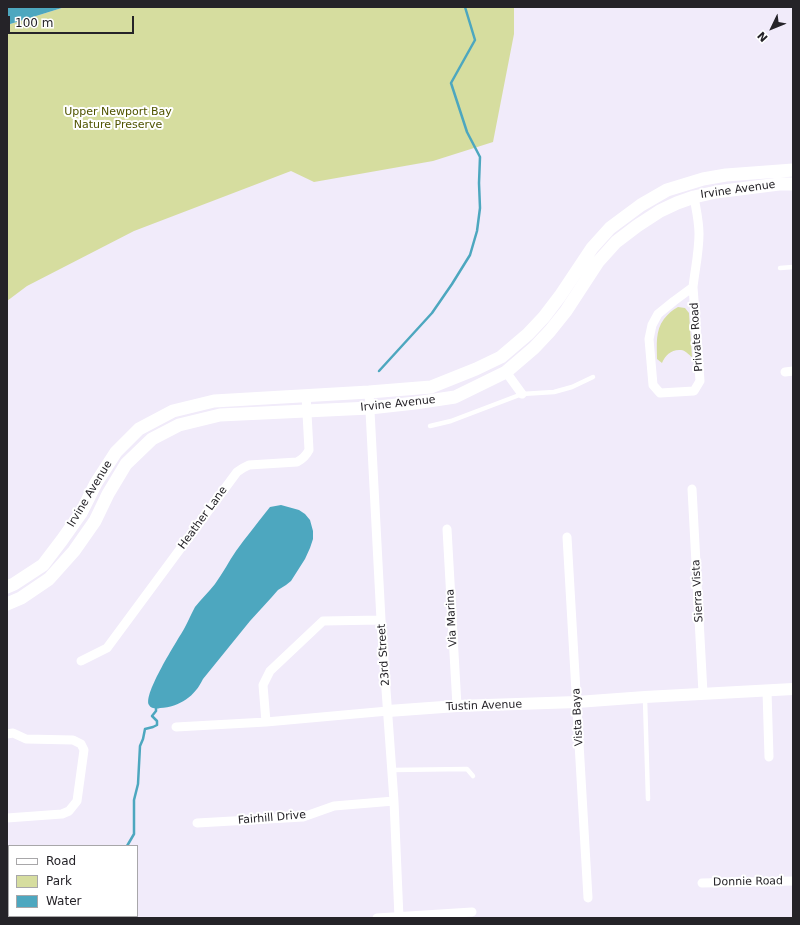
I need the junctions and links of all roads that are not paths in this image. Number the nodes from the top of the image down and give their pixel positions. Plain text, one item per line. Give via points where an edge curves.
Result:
1 (793, 170) edge
2 (758, 172) junction
3 (793, 184) edge
4 (694, 197) junction
5 (793, 267) edge
6 (780, 268) dead end
7 (693, 287) junction
8 (506, 372) junction
9 (593, 377) dead end
10 (369, 392) junction
11 (522, 394) junction
12 (306, 395) junction
13 (370, 408) junction
14 (307, 410) junction
15 (430, 426) dead end
16 (692, 489) dead end
17 (447, 529) dead end
18 (567, 537) dead end
19 (7, 587) edge
20 (7, 604) edge
21 (381, 620) junction
22 (80, 661) dead end
23 (793, 689) edge
24 (767, 691) junction
25 (703, 694) junction
26 (645, 697) junction
27 (577, 702) junction
28 (457, 706) junction
29 (388, 711) junction
30 (266, 722) junction
31 (176, 727) dead end
32 (10, 734) edge
33 (769, 757) dead end
34 (392, 770) junction
35 (473, 776) dead end
36 (648, 799) dead end
37 (394, 801) junction
38 (7, 818) edge
39 (197, 823) dead end
40 (793, 881) edge
41 (702, 883) dead end
42 (588, 898) dead end
43 (472, 912) dead end
44 (377, 918) edge
45 (399, 918) edge

1 - 2 main road, Irvine Avenue
2 - 4 main road via 745,180 707,184 701,187
2 - 10 main road, Irvine Avenue via 690,182 667,190 630,212 610,228 592,248 544,317 501,357 431,387
3 - 4 main road, Irvine Avenue via 716,192
4 - 7 street, Private Road via 699,220 699,248
4 - 8 main road, Irvine Avenue via 660,211 616,242 598,262 550,331
5 - 6 lane
7 - 7 street, Private Road via 658,314 652,325 649,339 654,385 660,393 694,391 700,381
8 - 11 street
8 - 13 main road, Irvine Avenue via 455,397
9 - 11 lane via 554,392
10 - 12 main road, Irvine Avenue
10 - 13 street, 23rd Street
11 - 15 lane via 451,421
12 - 14 street, Heather Lane
12 - 19 main road, Irvine Avenue via 214,401 173,411 139,428 116,452 81,513 43,564
13 - 14 main road, Irvine Avenue
13 - 21 street, 23rd Street
14 - 20 main road, Irvine Avenue via 220,415 179,425 152,439 126,464 95,521 49,579
14 - 22 street, Heather Lane via 309,450 306,455 297,462 249,466 237,472 107,648
16 - 25 street, Sierra Vista
17 - 28 street, Via Marina
18 - 27 street, Vista Baya
21 - 29 street, 23rd Street
21 - 30 street via 323,621 270,671 263,685
23 - 24 street, Tustin Avenue
24 - 25 street, Tustin Avenue
24 - 33 street
25 - 26 street, Tustin Avenue
26 - 27 street, Tustin Avenue
26 - 36 lane
27 - 28 street, Tustin Avenue
27 - 42 street, Vista Baya
28 - 29 street, Tustin Avenue
29 - 30 street, Tustin Avenue
29 - 34 street, 23rd Street
30 - 31 street, Tustin Avenue
32 - 38 street via 26,738 73,740 81,744 84,756 77,801 70,811 62,814
34 - 35 lane via 468,769
34 - 37 street, 23rd Street
37 - 39 street, Fairhill Drive via 334,806 303,817
37 - 45 street, 23rd Street
40 - 41 street, Donnie Road
43 - 45 street
44 - 45 street

